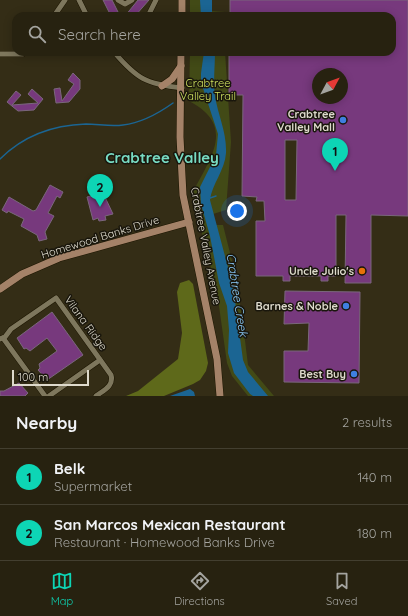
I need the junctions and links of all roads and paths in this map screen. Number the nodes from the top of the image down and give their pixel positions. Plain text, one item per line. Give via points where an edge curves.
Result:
1 (66, 0) edge
2 (79, 0) edge
3 (118, 0) edge
4 (132, 0) edge
5 (156, 0) edge
6 (182, 0) edge
7 (57, 12) edge
8 (85, 12) edge
9 (150, 12) edge
10 (182, 12) edge
11 (0, 54) edge
12 (12, 54) edge
13 (118, 56) edge
14 (181, 56) edge
15 (181, 66) junction
16 (162, 86) junction
17 (182, 88) junction
18 (188, 222) junction
19 (0, 289) edge
20 (2, 339) edge
21 (100, 360) junction
22 (45, 396) edge
23 (49, 396) edge
24 (96, 396) edge
25 (220, 396) edge

1 - 7 street
2 - 8 street
3 - 4 street via 125,4
5 - 9 street
6 - 10 street
11 - 12 street
13 - 16 street via 137,76
14 - 15 street, Crabtree Valley Avenue
15 - 16 street via 172,79
15 - 17 street, Crabtree Valley Avenue
16 - 17 street
17 - 18 street, Crabtree Valley Avenue via 181,152 183,195
18 - 19 street, Homewood Banks Drive via 59,258 22,274
18 - 25 street, Crabtree Valley Avenue via 217,359
20 - 21 street, Vilana Ridge via 10,329 56,298
20 - 22 street
21 - 23 street
21 - 24 street, Vilana Ridge via 111,375 112,381

